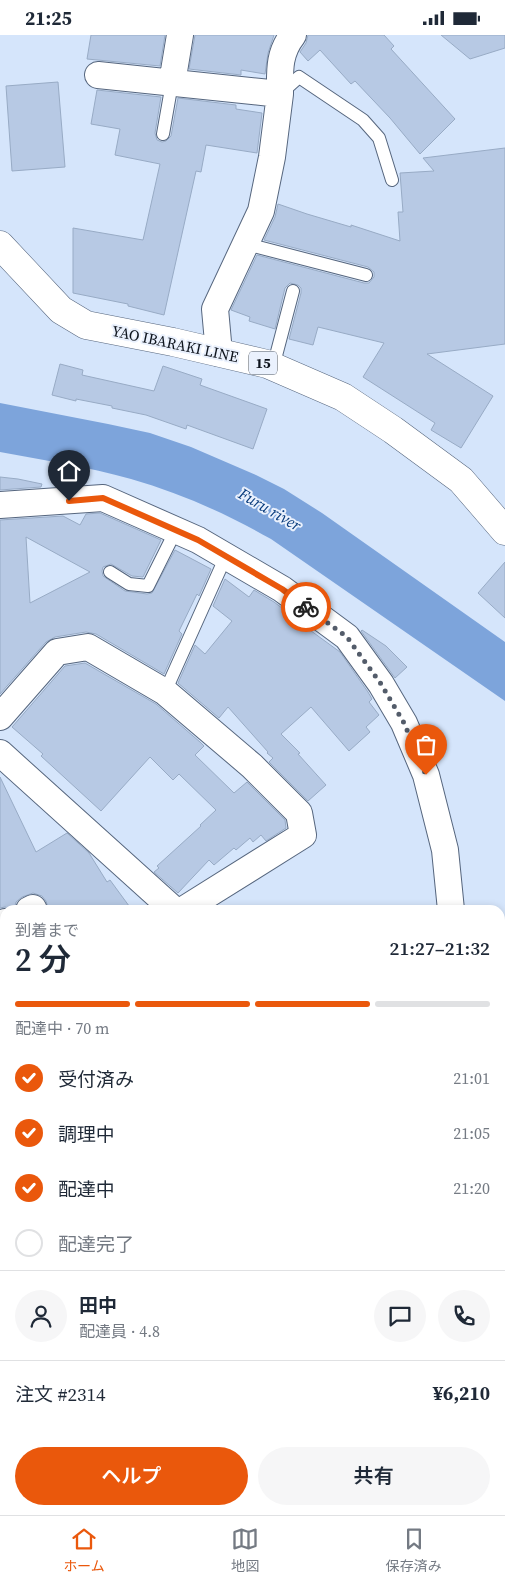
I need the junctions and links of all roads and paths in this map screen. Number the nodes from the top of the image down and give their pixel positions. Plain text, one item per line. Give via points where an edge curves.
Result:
1 (180, 35) edge
2 (292, 35) edge
3 (98, 75) dead end
4 (172, 83) junction
5 (280, 94) junction
6 (164, 135) dead end
7 (392, 180) dead end
8 (246, 244) junction
9 (0, 245) edge
10 (366, 275) dead end
11 (293, 291) dead end
12 (219, 353) junction
13 (273, 367) junction
14 (0, 505) edge
15 (176, 530) junction
16 (505, 531) edge
17 (226, 556) junction
18 (110, 572) dead end
19 (165, 692) junction
20 (0, 717) edge
21 (2, 758) edge
22 (168, 905) edge
23 (191, 905) edge
24 (450, 905) edge

1 - 4 street
2 - 5 street via 280,63
3 - 4 street
4 - 5 street
4 - 6 lane
5 - 7 lane via 299,77 363,120 379,138
5 - 8 street via 261,211
8 - 10 lane
8 - 12 street via 216,309
9 - 12 main road, YAO IBARAKI LINE / 15 via 61,309 86,325
11 - 13 lane
12 - 13 main road, YAO IBARAKI LINE / 15
13 - 16 main road, YAO IBARAKI LINE / 15 via 342,397 394,430 461,480
14 - 15 street via 103,498
15 - 17 street
15 - 18 lane via 148,586 129,584
17 - 19 lane
17 - 24 street via 282,589 347,637 381,684 404,723 426,775 445,850
19 - 20 street via 88,647 57,652
19 - 23 street via 252,766 299,813 303,835
21 - 22 street

